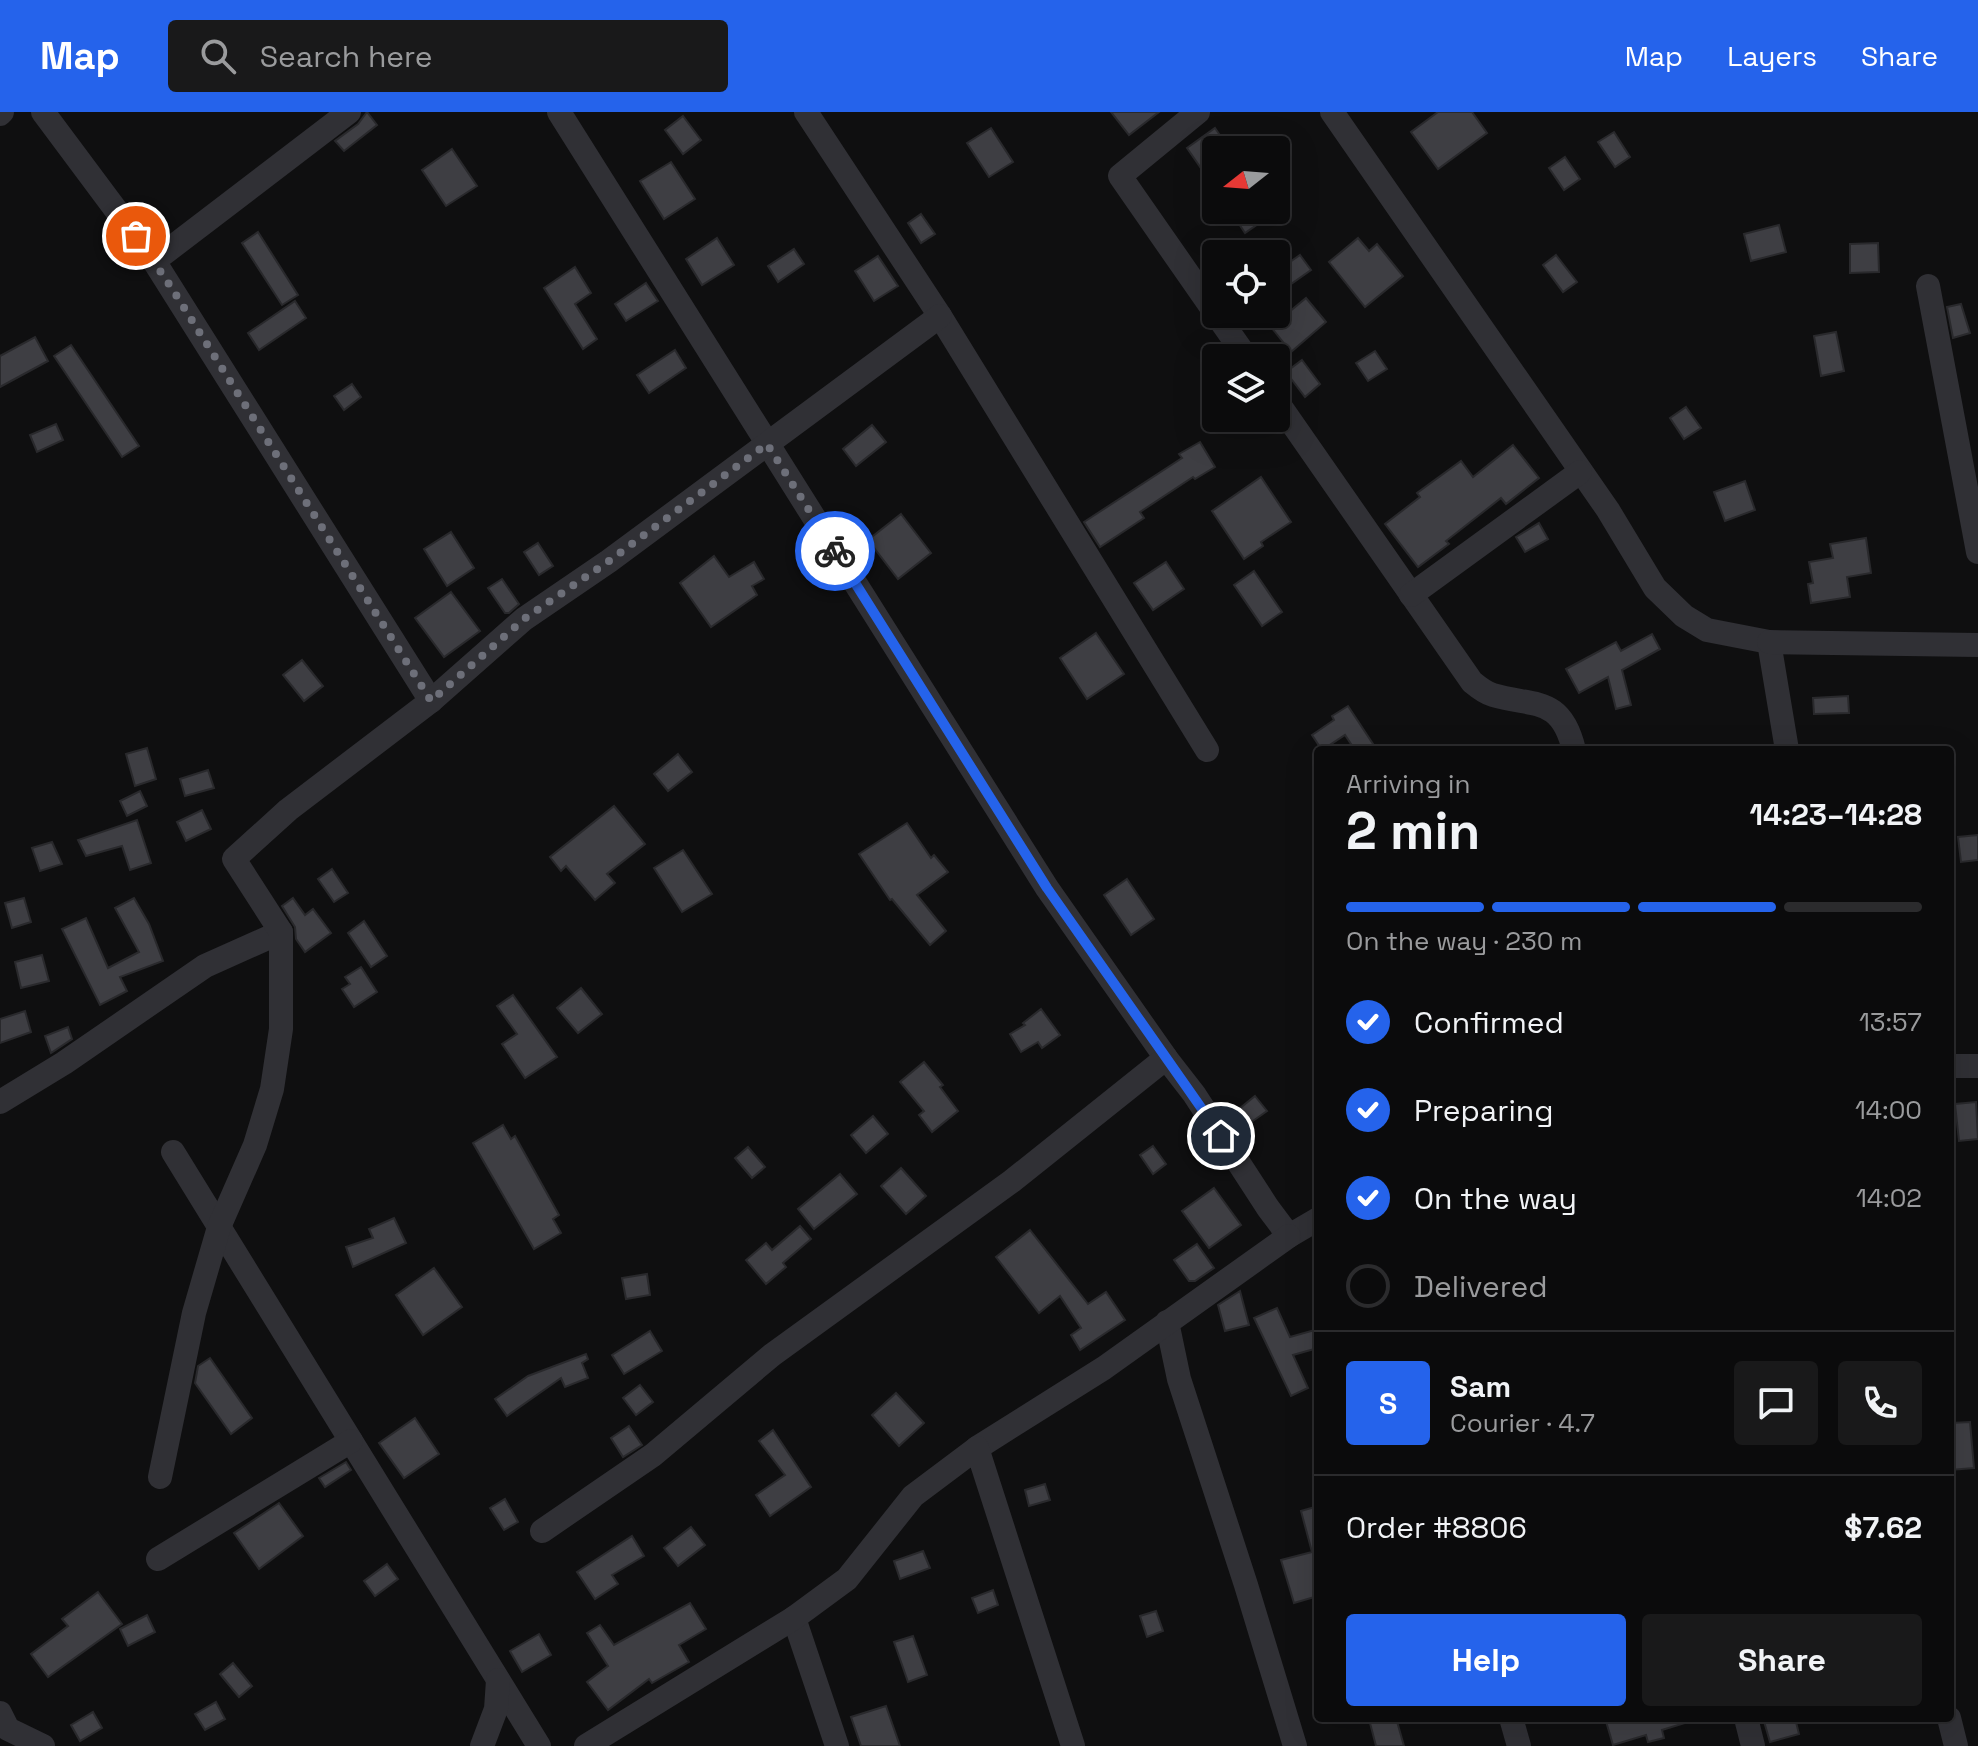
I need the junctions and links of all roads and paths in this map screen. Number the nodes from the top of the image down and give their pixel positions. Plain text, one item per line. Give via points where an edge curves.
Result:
1 (43, 112) edge
2 (349, 112) edge
3 (559, 112) edge
4 (806, 112) edge
5 (1198, 112) edge
6 (1332, 112) edge
7 (154, 261) junction
8 (1928, 286) dead end
9 (1202, 294) edge
10 (940, 316) junction
11 (1290, 420) edge
12 (767, 444) junction
13 (1580, 472) junction
14 (1978, 552) edge
15 (1411, 595) junction
16 (1769, 642) junction
17 (1978, 645) edge
18 (431, 701) junction
19 (1573, 746) edge
20 (1786, 746) edge
21 (1207, 750) dead end
22 (281, 932) junction
23 (1166, 1058) junction
24 (1954, 1066) edge
25 (1978, 1066) edge
26 (0, 1102) edge
27 (173, 1152) dead end
28 (1314, 1221) edge
29 (219, 1227) junction
30 (1289, 1236) junction
31 (1167, 1322) junction
32 (351, 1441) junction
33 (977, 1448) junction
34 (160, 1477) dead end
35 (542, 1531) dead end
36 (158, 1559) dead end
37 (794, 1618) junction
38 (498, 1680) junction
39 (0, 1713) edge
40 (1512, 1722) edge
41 (1747, 1722) edge
42 (1950, 1722) edge
43 (43, 1746) edge
44 (482, 1746) edge
45 (539, 1746) edge
46 (586, 1746) edge
47 (837, 1746) edge
48 (1073, 1746) edge
49 (1295, 1746) edge
50 (1519, 1746) edge
51 (1753, 1746) edge
52 (1956, 1746) edge

1 - 7 street
2 - 7 street
3 - 12 street
4 - 10 street
5 - 9 street via 1120,176
6 - 13 street
7 - 18 street
8 - 14 street
10 - 12 street
10 - 21 street
11 - 15 street
12 - 18 street via 524,619
12 - 23 street via 1047,888
13 - 15 street
13 - 16 street via 1655,588 1684,616 1707,630
15 - 19 street via 1472,682 1491,695 1541,703 1561,718
16 - 17 street
16 - 20 street
18 - 22 street via 288,810 234,859
22 - 26 street via 205,966
22 - 29 street via 281,1029 272,1089 255,1145
23 - 30 street
23 - 35 street via 1012,1181 772,1355 653,1455
24 - 25 street
27 - 29 street
28 - 30 street
29 - 32 street
29 - 34 street via 194,1313
30 - 31 street
31 - 33 street
31 - 49 street via 1179,1379
32 - 36 street
32 - 38 street
33 - 37 street via 913,1496 847,1579
33 - 48 street
37 - 46 street
37 - 47 street
38 - 44 street via 496,1709
38 - 45 street
39 - 43 street via 8,1729
40 - 50 street
41 - 51 street
42 - 52 street

